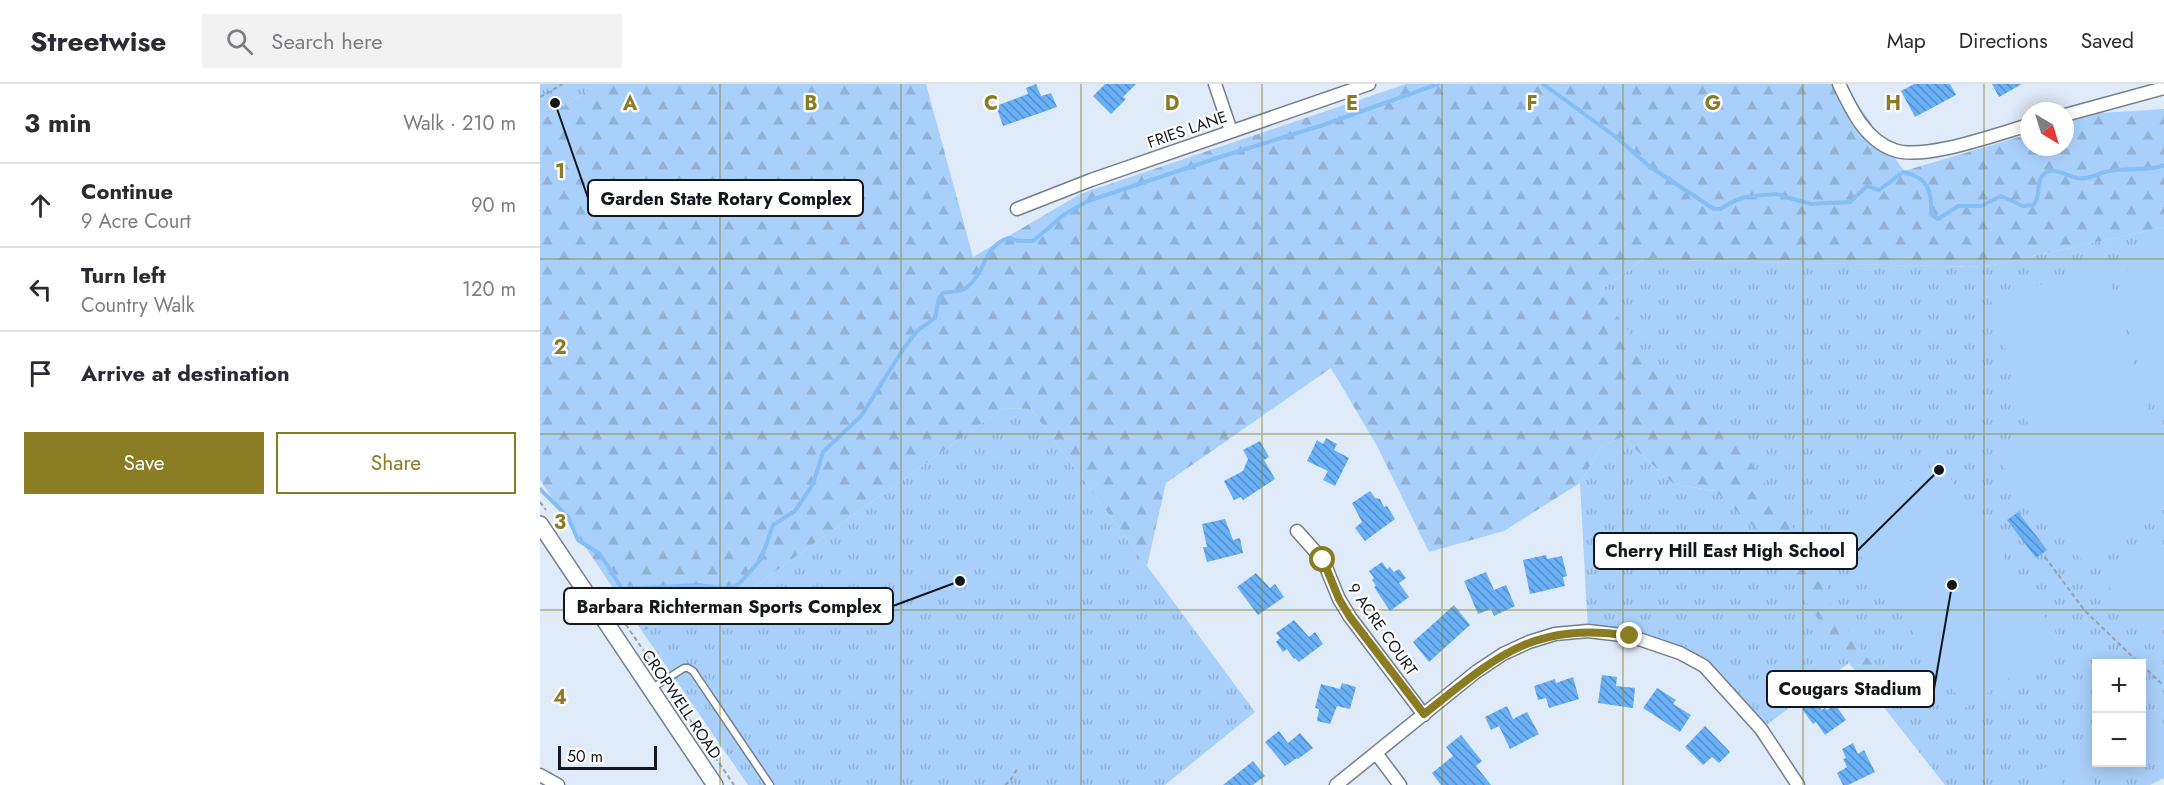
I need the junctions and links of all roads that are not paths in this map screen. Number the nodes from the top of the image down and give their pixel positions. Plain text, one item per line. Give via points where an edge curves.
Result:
1 (1215, 84) edge
2 (1368, 84) edge
3 (1839, 84) edge
4 (2164, 88) edge
5 (2074, 113) edge
6 (2020, 128) edge
7 (1231, 131) junction
8 (1017, 209) dead end
9 (540, 524) edge
10 (1297, 531) dead end
11 (651, 689) junction
12 (1424, 714) junction
13 (1376, 753) junction
14 (540, 775) edge
15 (558, 785) edge
16 (715, 785) edge
17 (770, 785) edge
18 (1336, 785) edge
19 (1400, 785) edge
20 (1798, 785) edge

1 - 7 street
2 - 7 street, FRIES LANE
3 - 6 street via 1865,130 1894,150 1912,153 1944,149
4 - 5 street
7 - 8 street, FRIES LANE
9 - 11 street, CROPWELL ROAD
10 - 12 street, 9 ACRE COURT via 1323,560 1350,617
11 - 16 street, CROPWELL ROAD
11 - 17 lane via 684,668 693,671
12 - 13 street
12 - 20 street via 1476,672 1529,642 1555,634 1588,632 1630,636 1680,653 1704,666 1761,729
13 - 18 street
13 - 19 street
14 - 15 street

